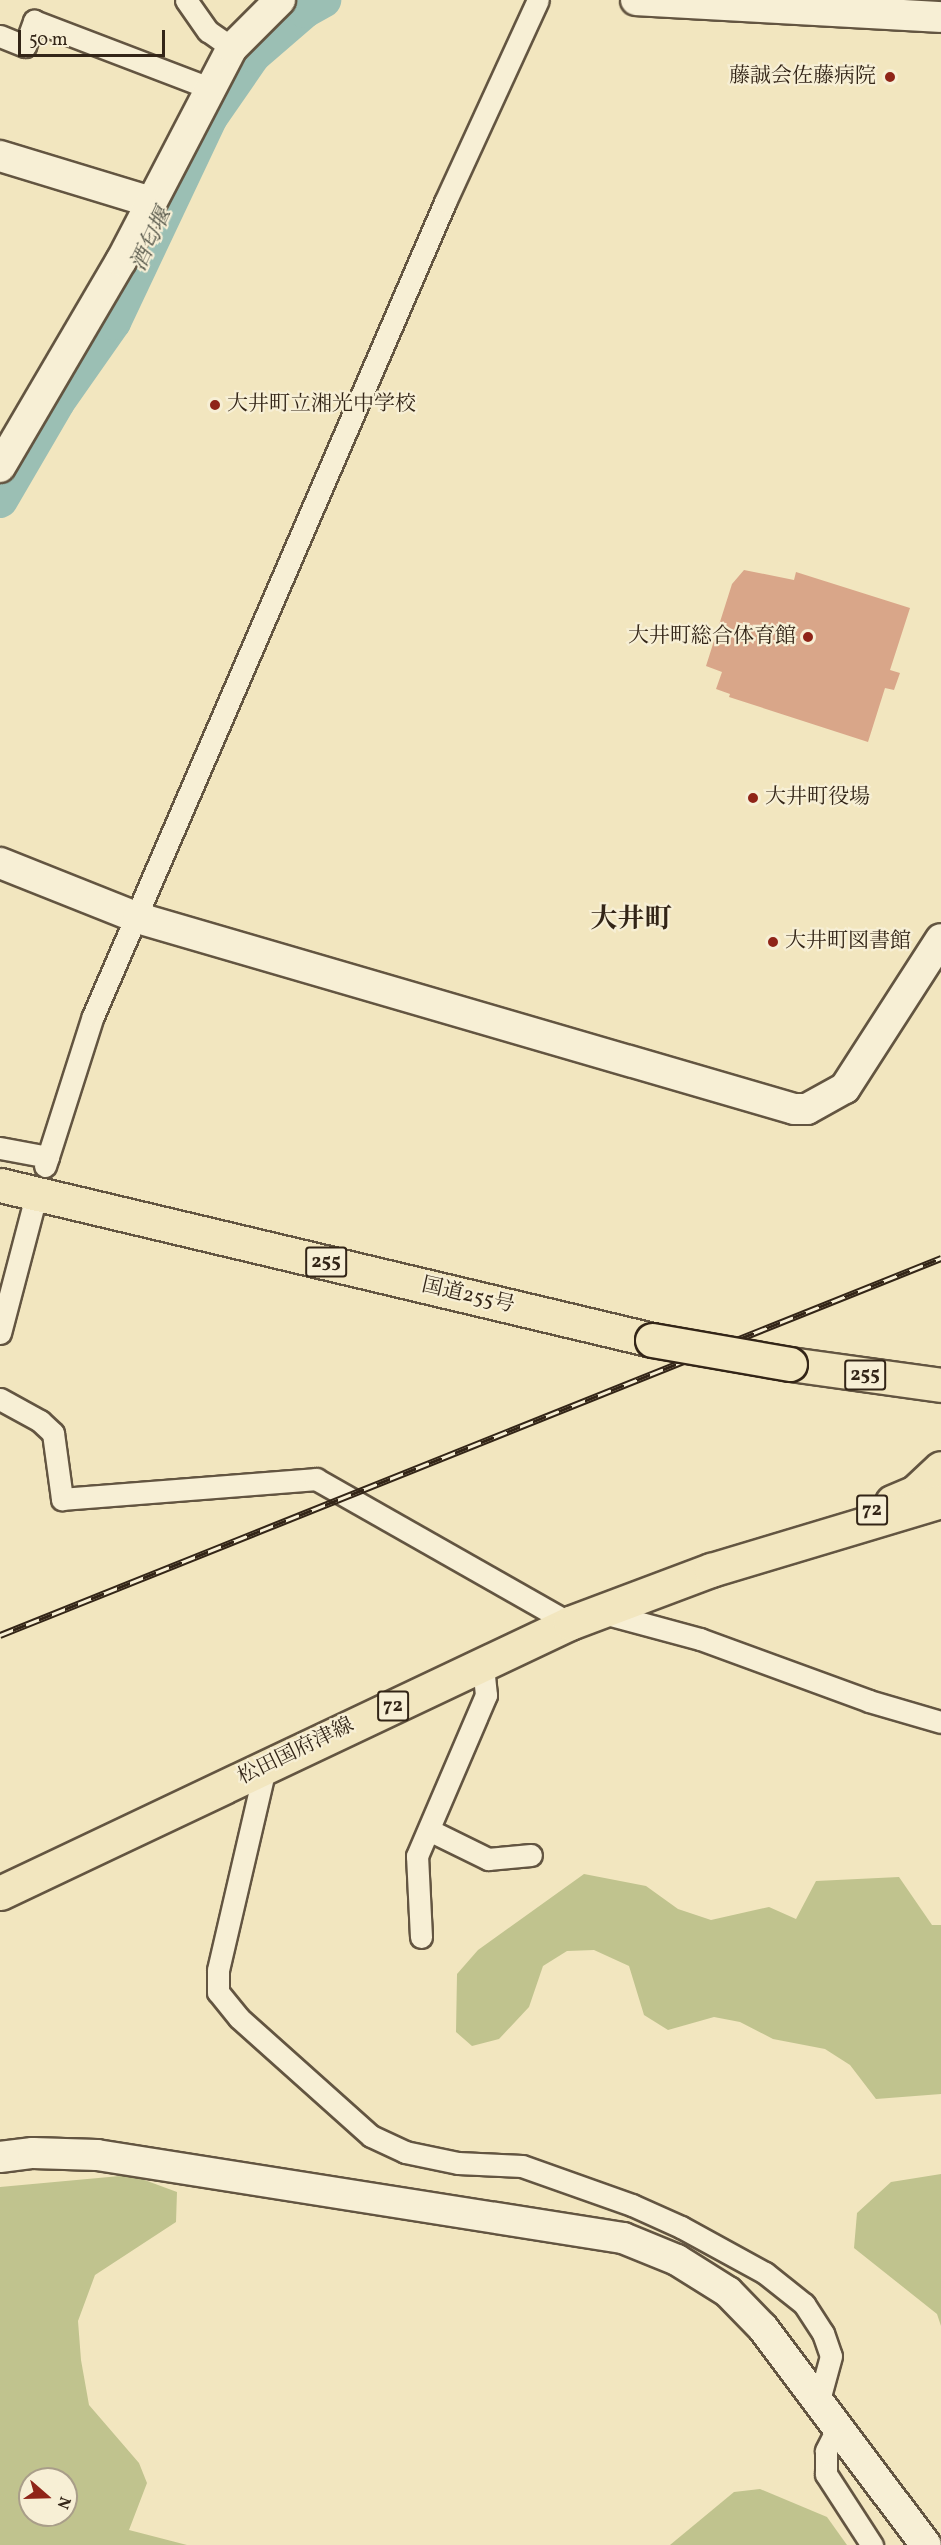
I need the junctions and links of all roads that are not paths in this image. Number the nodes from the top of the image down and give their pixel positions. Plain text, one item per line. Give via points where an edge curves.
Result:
1 (186, 0) edge
2 (280, 0) edge
3 (538, 0) edge
4 (636, 0) edge
5 (792, 5) edge
6 (941, 17) edge
7 (0, 36) edge
8 (232, 48) junction
9 (209, 88) junction
10 (0, 156) edge
11 (151, 202) junction
12 (0, 467) edge
13 (0, 863) edge
14 (138, 918) junction
15 (941, 939) edge
16 (0, 1148) edge
17 (0, 1185) edge
18 (33, 1207) dead end
19 (0, 1333) edge
20 (941, 1385) edge
21 (0, 1399) edge
22 (941, 1468) edge
23 (941, 1501) edge
24 (797, 1543) junction
25 (585, 1618) junction
26 (483, 1664) junction
27 (941, 1722) edge
28 (265, 1768) junction
29 (429, 1830) junction
30 (531, 1855) dead end
31 (0, 1893) edge
32 (422, 1937) dead end
33 (0, 2157) edge
34 (819, 2400) junction
35 (838, 2427) junction
36 (872, 2545) edge
37 (926, 2545) edge

1 - 8 street via 208,31
2 - 8 street
3 - 14 street via 445,202
4 - 5 street
5 - 6 street
7 - 9 street via 25,45 34,21
8 - 9 street
9 - 11 street
10 - 11 street
11 - 12 street via 121,261
13 - 14 street
14 - 15 street via 801,1109 823,1102 845,1088
14 - 16 street via 93,1016 47,1161
17 - 20 main road, 国道255号 / 255, bridge via 652,1340
18 - 19 street
21 - 25 street via 40,1420 53,1433 62,1498 316,1479
22 - 24 main road, 松田国府津線 / 72 via 915,1492
23 - 24 main road, 松田国府津線 / 72
24 - 25 main road, 松田国府津線 / 72
25 - 26 main road, 松田国府津線 / 72
25 - 27 street via 700,1639 869,1701
26 - 28 main road, 松田国府津線 / 72
26 - 29 street via 486,1695
28 - 31 main road, 松田国府津線 / 72
28 - 34 street via 218,1970 218,1992 239,2018 371,2136 405,2152 522,2166 642,2209 765,2273 804,2304 823,2333 831,2355
29 - 30 street via 488,1859
29 - 32 street via 417,1856
33 - 34 street via 33,2153 97,2156 623,2238 677,2260 728,2292 763,2328
34 - 35 street
35 - 36 street via 826,2451 826,2475
35 - 37 street

